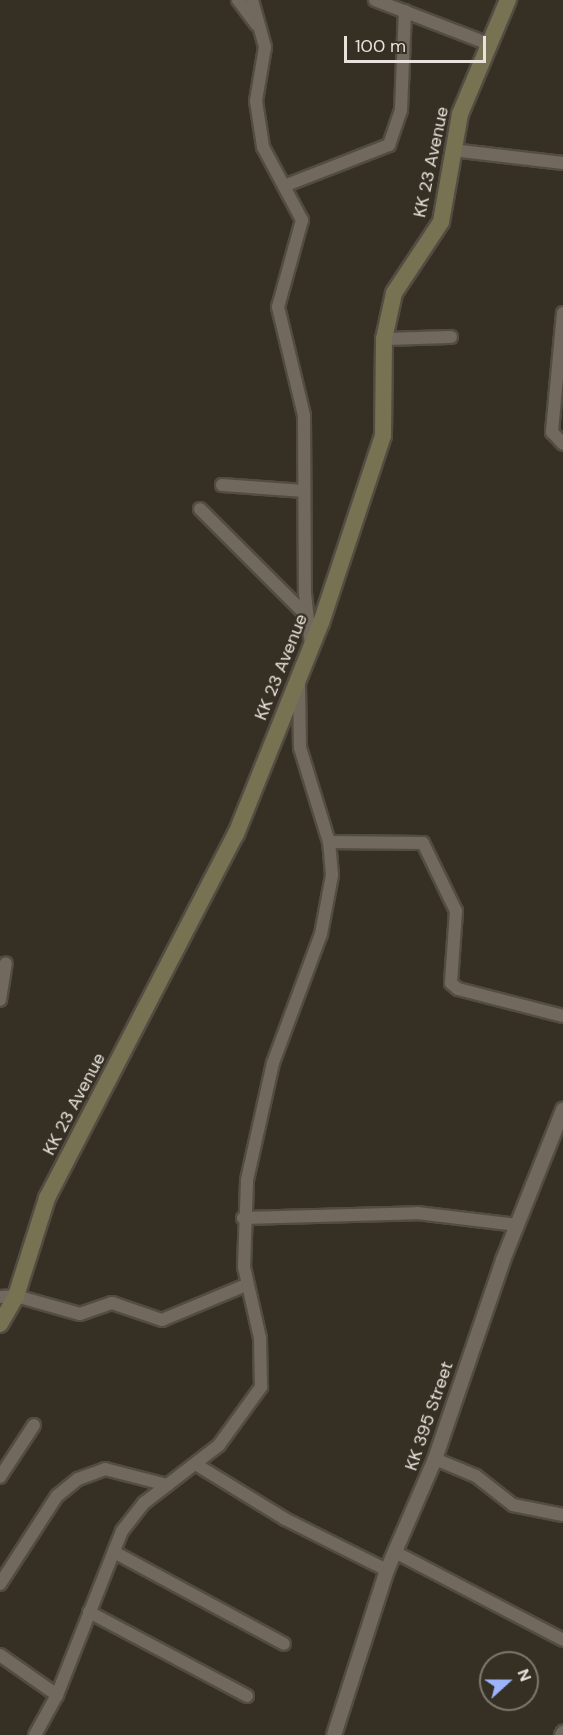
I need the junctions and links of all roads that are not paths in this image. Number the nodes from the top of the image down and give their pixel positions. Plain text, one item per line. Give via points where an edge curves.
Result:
1 (238, 0) edge
2 (252, 0) edge
3 (375, 0) edge
4 (508, 0) edge
5 (405, 11) junction
6 (264, 33) junction
7 (489, 44) junction
8 (452, 150) junction
9 (563, 163) edge
10 (284, 186) junction
11 (563, 314) edge
12 (451, 337) dead end
13 (384, 339) junction
14 (563, 444) edge
15 (222, 485) dead end
16 (304, 491) junction
17 (200, 509) dead end
18 (307, 616) junction
19 (311, 646) junction
20 (299, 679) junction
21 (329, 842) junction
22 (6, 963) dead end
23 (0, 1000) edge
24 (563, 1016) edge
25 (562, 1113) edge
26 (243, 1218) junction
27 (518, 1225) junction
28 (246, 1285) junction
29 (8, 1296) edge
30 (0, 1324) edge
31 (34, 1425) dead end
32 (435, 1459) junction
33 (197, 1465) junction
34 (0, 1476) edge
35 (167, 1485) junction
36 (563, 1515) edge
37 (114, 1552) junction
38 (395, 1552) junction
39 (387, 1570) junction
40 (0, 1584) edge
41 (89, 1612) junction
42 (563, 1640) edge
43 (284, 1644) dead end
44 (0, 1655) edge
45 (57, 1695) junction
46 (247, 1696) dead end
47 (35, 1735) edge
48 (334, 1735) edge

1 - 6 street
2 - 6 street
3 - 5 street
4 - 7 main road, KK 23 Avenue
5 - 7 street
5 - 10 street via 401,110 389,145
6 - 10 street via 257,122 262,147
7 - 8 main road, KK 23 Avenue via 460,114
8 - 9 street
8 - 13 main road, KK 23 Avenue via 441,222 406,267
10 - 16 street via 302,220 278,307 304,415
11 - 14 street via 552,432
12 - 13 street
13 - 19 main road, KK 23 Avenue via 383,436
15 - 16 street
16 - 18 street
17 - 18 street
18 - 19 street
19 - 20 main road, KK 23 Avenue
20 - 21 street via 300,748
20 - 29 main road, KK 23 Avenue via 213,881 47,1198
21 - 24 street via 423,843 456,911 451,983 458,989
21 - 26 street via 328,909 273,1063
22 - 23 street
25 - 27 street, KK 395 Street
26 - 27 street via 417,1214
26 - 28 street
27 - 32 street, KK 395 Street
28 - 29 street via 162,1320 112,1303 76,1313
28 - 33 street via 260,1338 261,1387 249,1409
29 - 30 main road, KK 23 Avenue
31 - 34 street
32 - 36 street via 476,1476 513,1505
32 - 38 street, KK 395 Street
33 - 35 street
33 - 39 street
35 - 37 street via 133,1514
35 - 40 street via 105,1469 78,1479 57,1496
37 - 41 street
37 - 43 street
38 - 39 street, KK 395 Street
38 - 42 street
39 - 48 street, KK 395 Street
41 - 45 street
41 - 46 street
44 - 45 street
45 - 47 street

